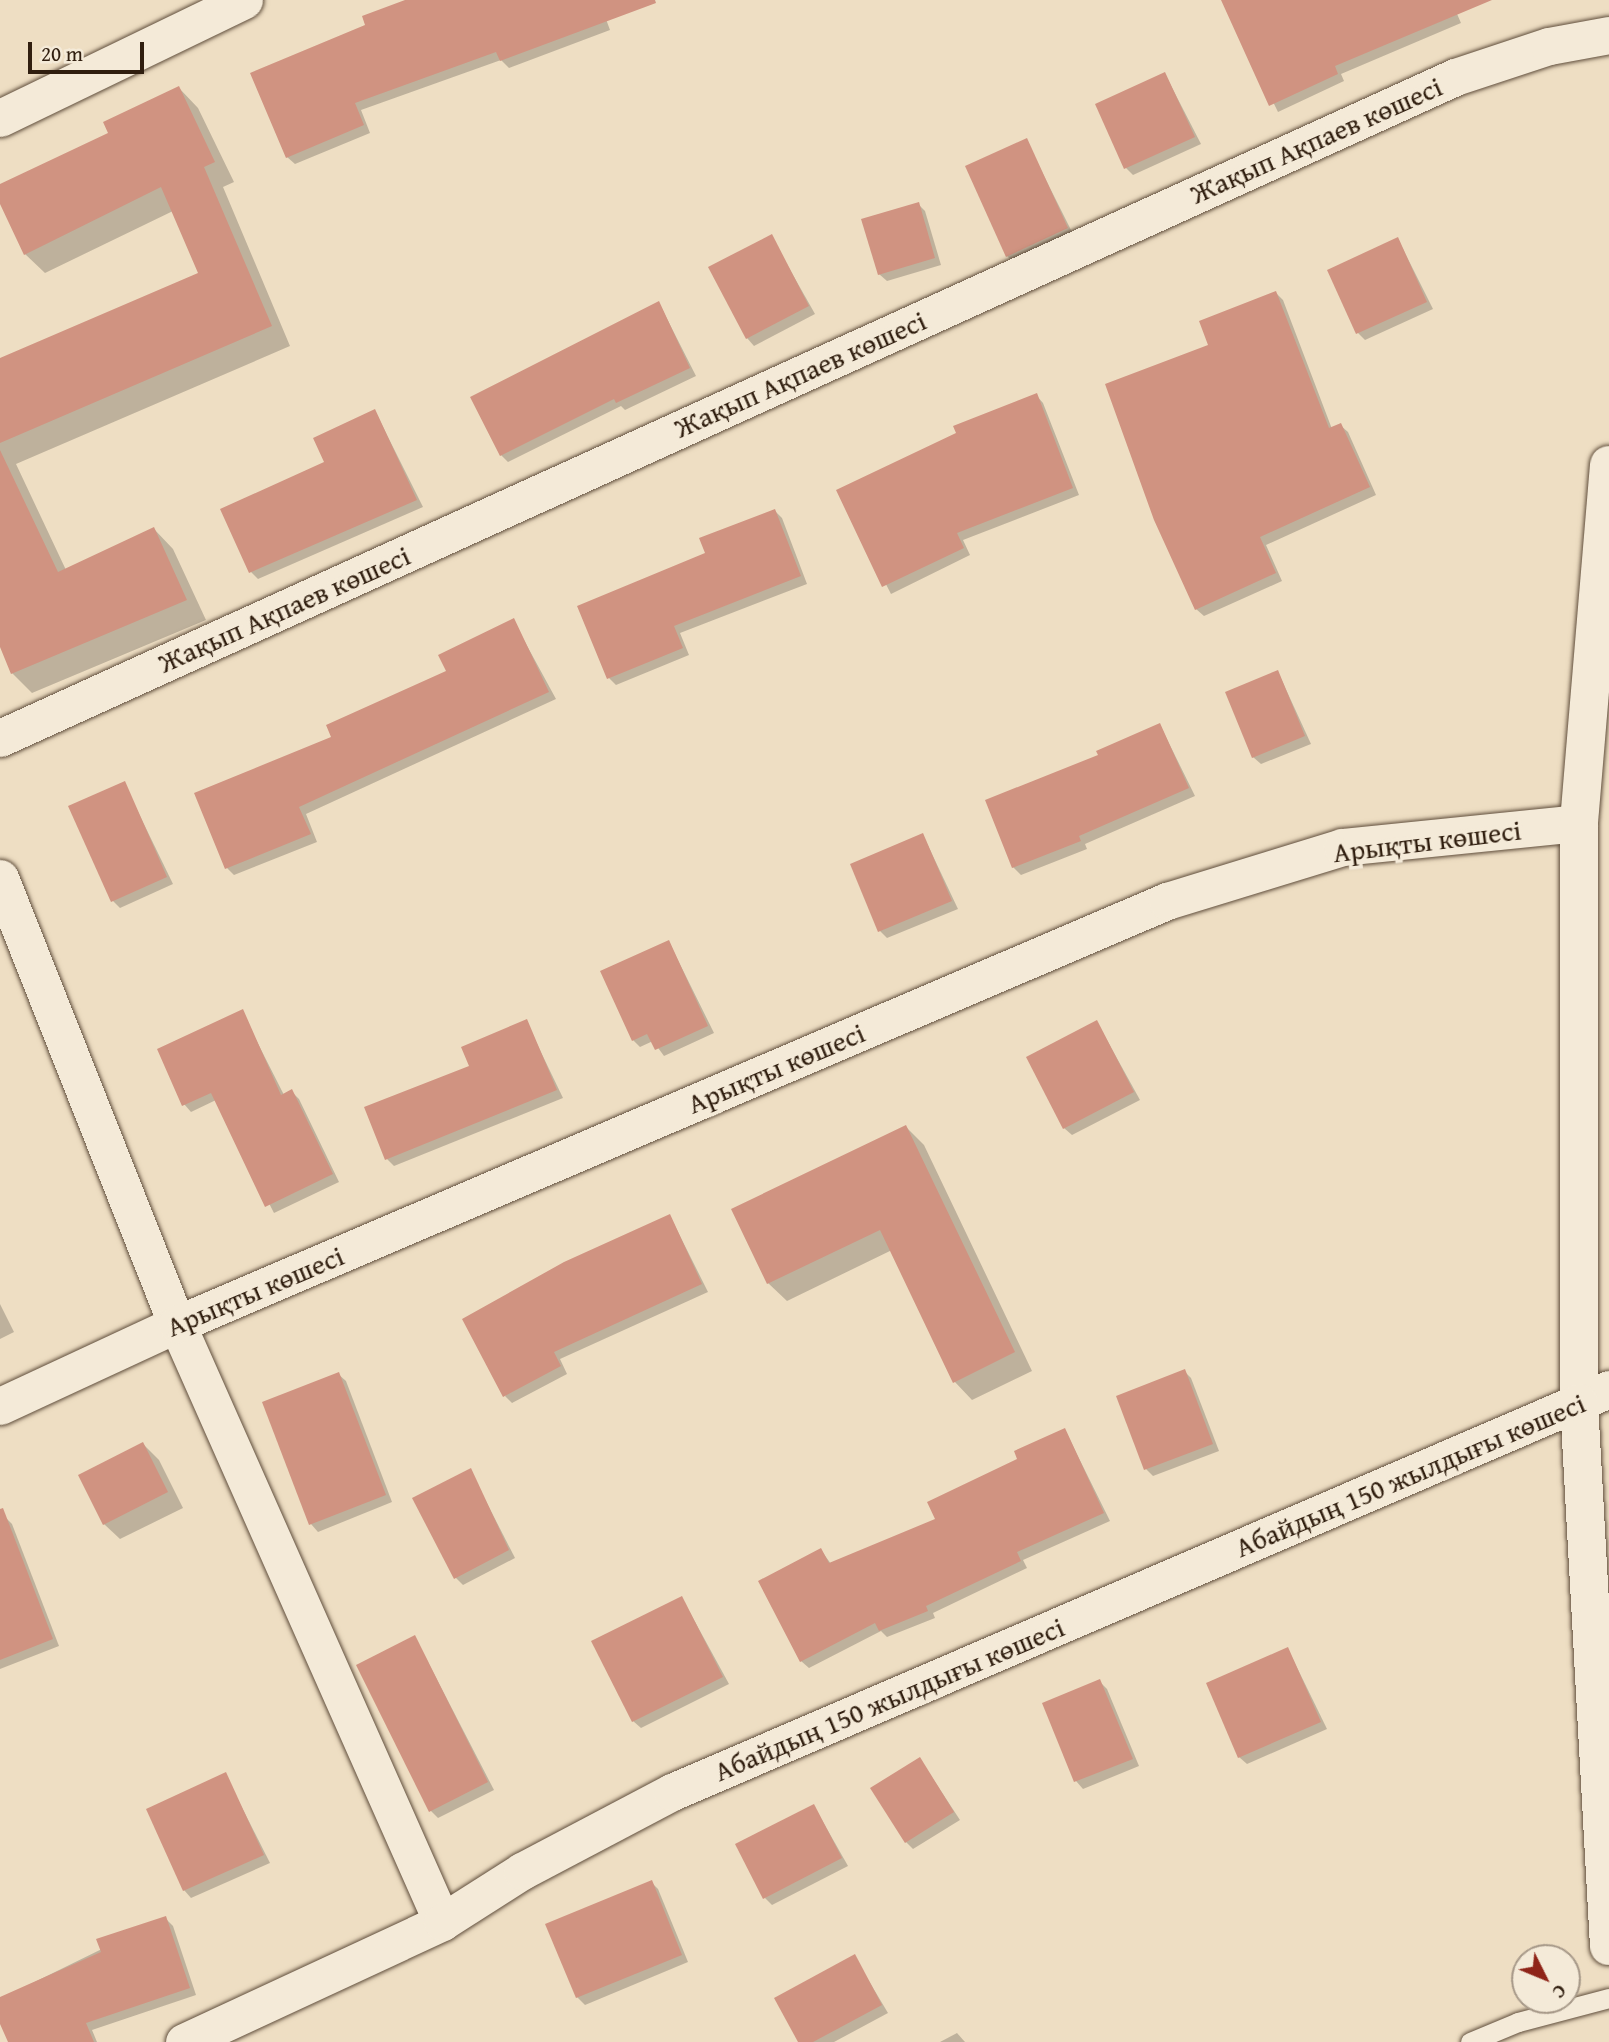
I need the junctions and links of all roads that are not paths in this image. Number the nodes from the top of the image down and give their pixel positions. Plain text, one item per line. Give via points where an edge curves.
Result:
1 (244, 0) edge
2 (1609, 35) edge
3 (0, 118) edge
4 (1608, 475) edge
5 (0, 738) edge
6 (1579, 823) junction
7 (0, 878) edge
8 (177, 1324) junction
9 (1594, 1396) edge
10 (0, 1406) edge
11 (442, 1922) junction
12 (1609, 1946) edge
13 (1609, 1998) edge
14 (184, 2042) edge
15 (1470, 2042) edge

1 - 3 street
2 - 5 street, Жақып Ақпаев көшесі via 1549,47 1455,77
4 - 6 street
6 - 8 street, Арықты көшесі via 1342,846 1167,901
6 - 9 street
7 - 8 street
8 - 10 street, Арықты көшесі
8 - 11 street
9 - 11 street, Абайдың 150 жылдығы көшесі via 672,1793 522,1871
9 - 12 street
11 - 14 street, Абайдың 150 жылдығы көшесі
13 - 15 lane via 1518,2022

